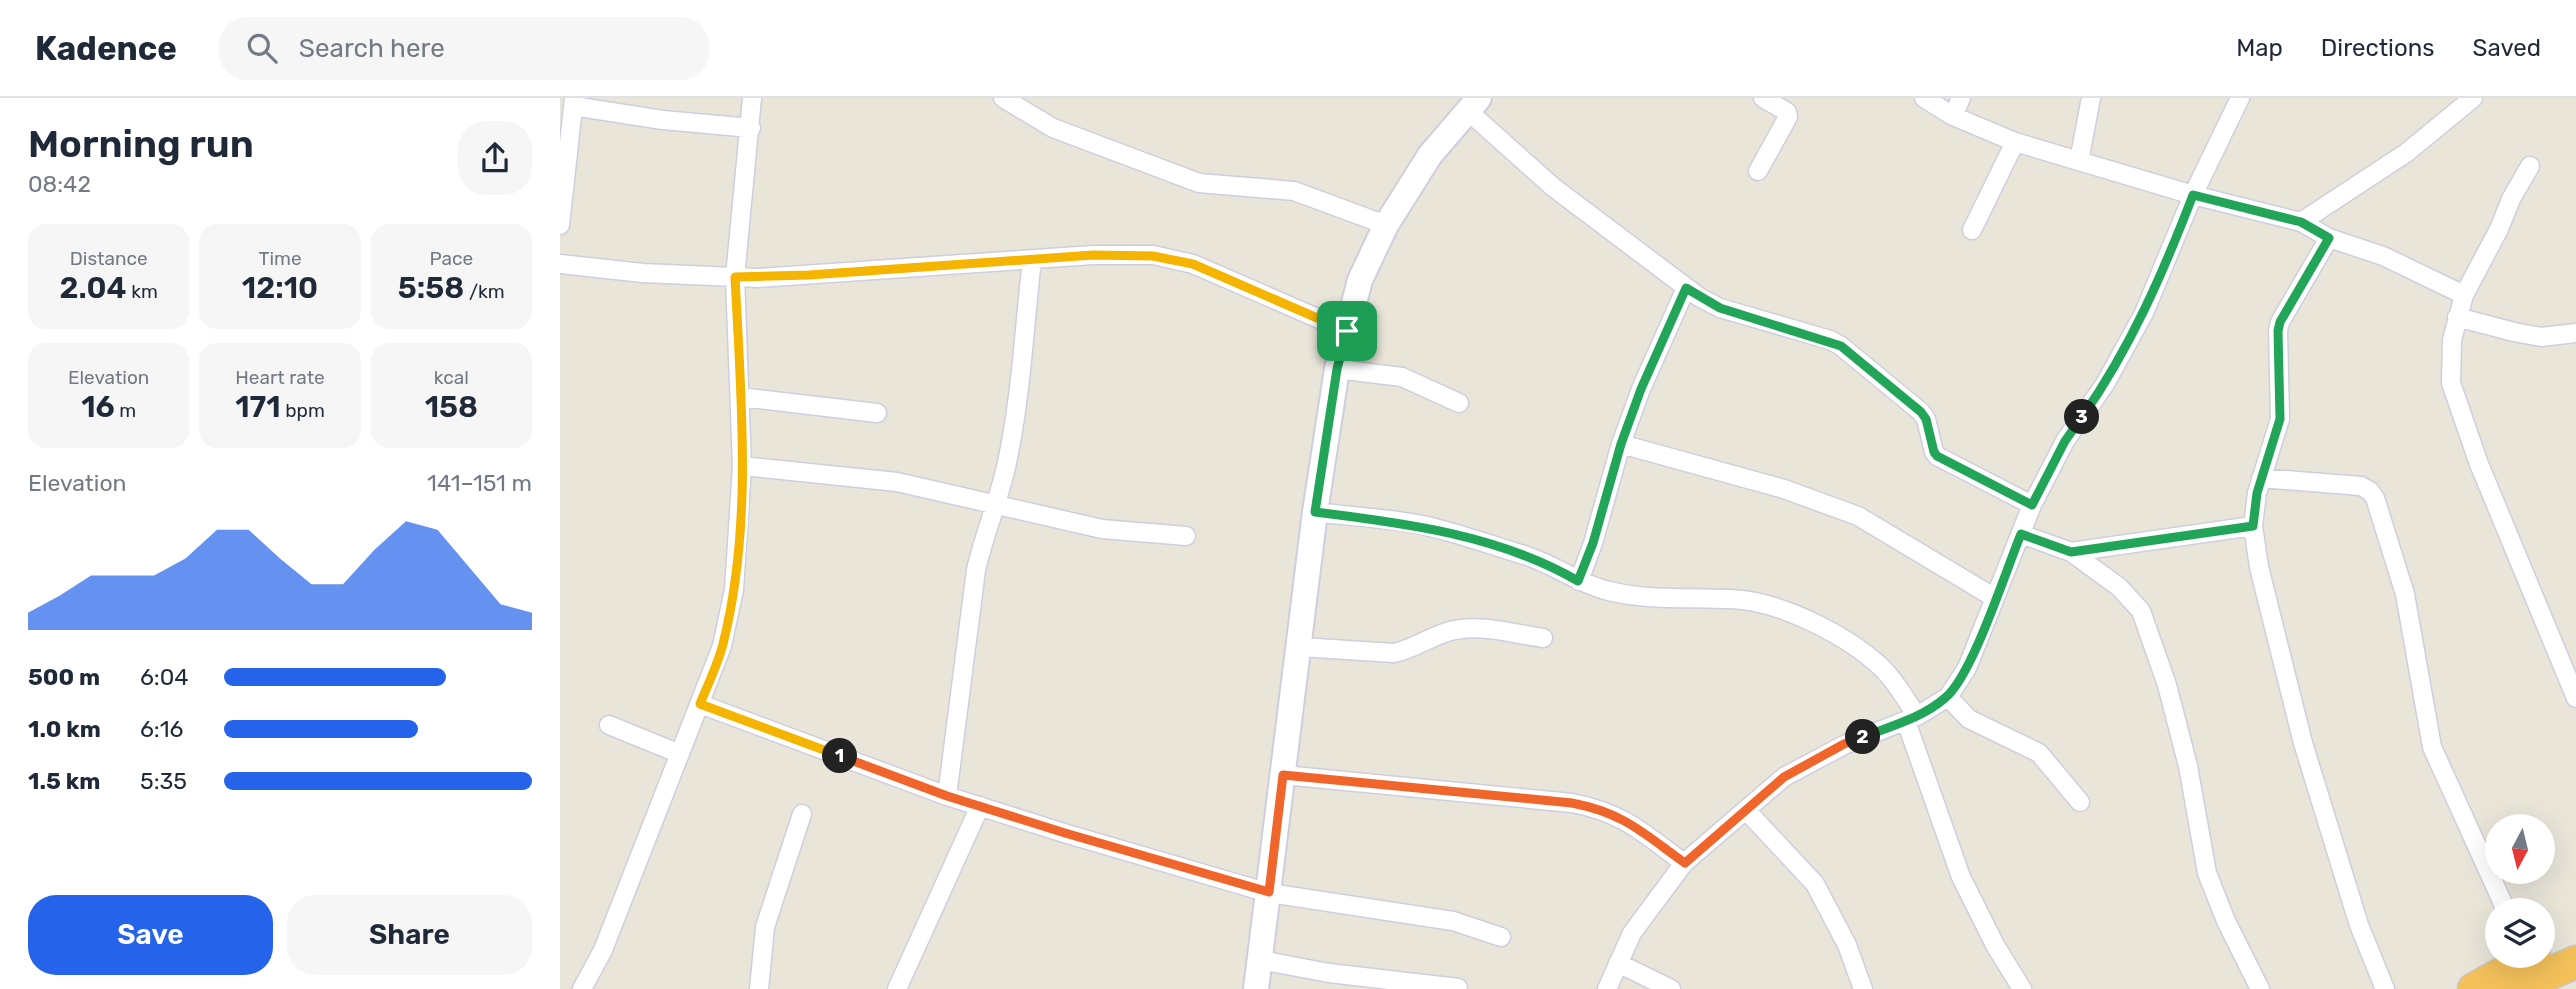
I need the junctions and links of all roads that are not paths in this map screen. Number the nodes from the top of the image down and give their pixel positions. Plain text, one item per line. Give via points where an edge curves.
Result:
1 (752, 98) edge
2 (1003, 98) edge
3 (1763, 98) edge
4 (1924, 98) edge
5 (1961, 98) edge
6 (2091, 98) edge
7 (2240, 98) edge
8 (2473, 98) edge
9 (573, 102) edge
10 (1474, 104) edge
11 (1953, 116) junction
12 (751, 128) junction
13 (2014, 142) junction
14 (2080, 161) junction
15 (2530, 166) dead end
16 (1758, 171) dead end
17 (2193, 195) junction
18 (2301, 222) junction
19 (560, 225) edge
20 (1386, 225) junction
21 (1972, 230) dead end
22 (2329, 238) junction
23 (1031, 260) junction
24 (560, 264) edge
25 (735, 277) junction
26 (1686, 288) junction
27 (2464, 295) junction
28 (2457, 317) junction
29 (1347, 331) junction
30 (2576, 333) edge
31 (1337, 369) junction
32 (741, 397) junction
33 (1459, 404) dead end
34 (877, 413) dead end
35 (1621, 444) junction
36 (742, 466) junction
37 (2261, 478) junction
38 (997, 503) junction
39 (2032, 505) junction
40 (1315, 512) junction
41 (2253, 526) junction
42 (2021, 534) junction
43 (1186, 536) dead end
44 (2071, 552) junction
45 (1578, 581) junction
46 (1995, 598) junction
47 (1544, 638) dead end
48 (1300, 646) junction
49 (1948, 697) junction
50 (2576, 698) edge
51 (700, 704) junction
52 (1911, 718) junction
53 (609, 726) dead end
54 (680, 754) junction
55 (1283, 775) junction
56 (947, 796) junction
57 (2080, 802) dead end
58 (980, 806) junction
59 (1745, 810) junction
60 (802, 814) dead end
61 (1685, 863) junction
62 (1269, 892) junction
63 (2501, 898) edge
64 (1500, 937) dead end
65 (2576, 940) edge
66 (2555, 947) edge
67 (1260, 960) junction
68 (2576, 962) edge
69 (1618, 963) junction
70 (2510, 968) edge
71 (1458, 988) edge
72 (582, 989) edge
73 (758, 989) edge
74 (897, 989) edge
75 (1256, 989) edge
76 (1607, 989) edge
77 (1671, 989) edge
78 (1863, 989) edge
79 (2022, 989) edge
80 (2260, 989) edge
81 (2385, 989) edge
82 (2474, 989) edge
83 (2514, 989) edge

1 - 12 street
2 - 20 street via 1053,128 1199,183 1294,191
3 - 16 street via 1788,117
4 - 11 street
5 - 11 street
6 - 14 street
7 - 17 street
8 - 18 street via 2406,153
9 - 12 street via 663,120
9 - 19 street
10 - 20 street via 1430,155
10 - 26 street via 1553,187
11 - 13 street
12 - 25 street
13 - 14 street
13 - 21 street
14 - 17 street
15 - 27 street
17 - 18 street
17 - 39 street via 2144,313 2105,384 2065,441
18 - 22 street
20 - 29 street via 1360,280
22 - 27 street via 2383,256
22 - 37 street via 2280,322 2280,419
23 - 25 street
23 - 29 street via 1153,256 1193,264
23 - 38 street via 1015,418
24 - 25 street
25 - 32 street
26 - 35 street
26 - 39 street via 1720,308 1841,346 1921,412 1937,456
27 - 28 street
28 - 30 street via 2541,337
28 - 50 street via 2451,383 2479,464
29 - 31 street
31 - 33 street via 1402,377
31 - 40 street
32 - 34 street
32 - 36 street
35 - 45 street
35 - 46 street via 1784,489 1858,516
36 - 38 street via 897,482
36 - 51 street via 734,590 722,646
37 - 41 street
37 - 63 street via 2361,486 2375,498 2405,594 2432,747
38 - 43 street via 1102,529
38 - 56 street via 976,570
39 - 42 street
40 - 45 street via 1430,527 1530,557
40 - 48 street
41 - 44 street
41 - 81 street via 2303,743 2359,925
42 - 44 street
42 - 46 street
44 - 80 street via 2119,587 2141,611 2188,766 2207,873
45 - 52 street via 1631,595 1744,600 1783,611 1858,648 1884,670
46 - 49 street via 1967,668
47 - 48 street via 1464,629 1394,653
48 - 55 street
49 - 52 street
49 - 57 street via 1969,719 2039,753
51 - 54 street
51 - 56 street
52 - 59 street via 1844,744 1784,777
52 - 79 street via 1961,877
53 - 54 street
54 - 72 street via 603,950
55 - 61 street via 1600,809 1625,820
55 - 62 street
56 - 58 street
58 - 62 street
58 - 74 street
59 - 61 street
59 - 78 street via 1815,884 1847,945
60 - 73 street via 765,927
61 - 69 street via 1632,933
62 - 64 street via 1453,920
62 - 67 street
65 - 66 highway
67 - 71 street via 1341,975
67 - 75 street
68 - 83 highway
69 - 76 street
69 - 77 street
70 - 82 highway

